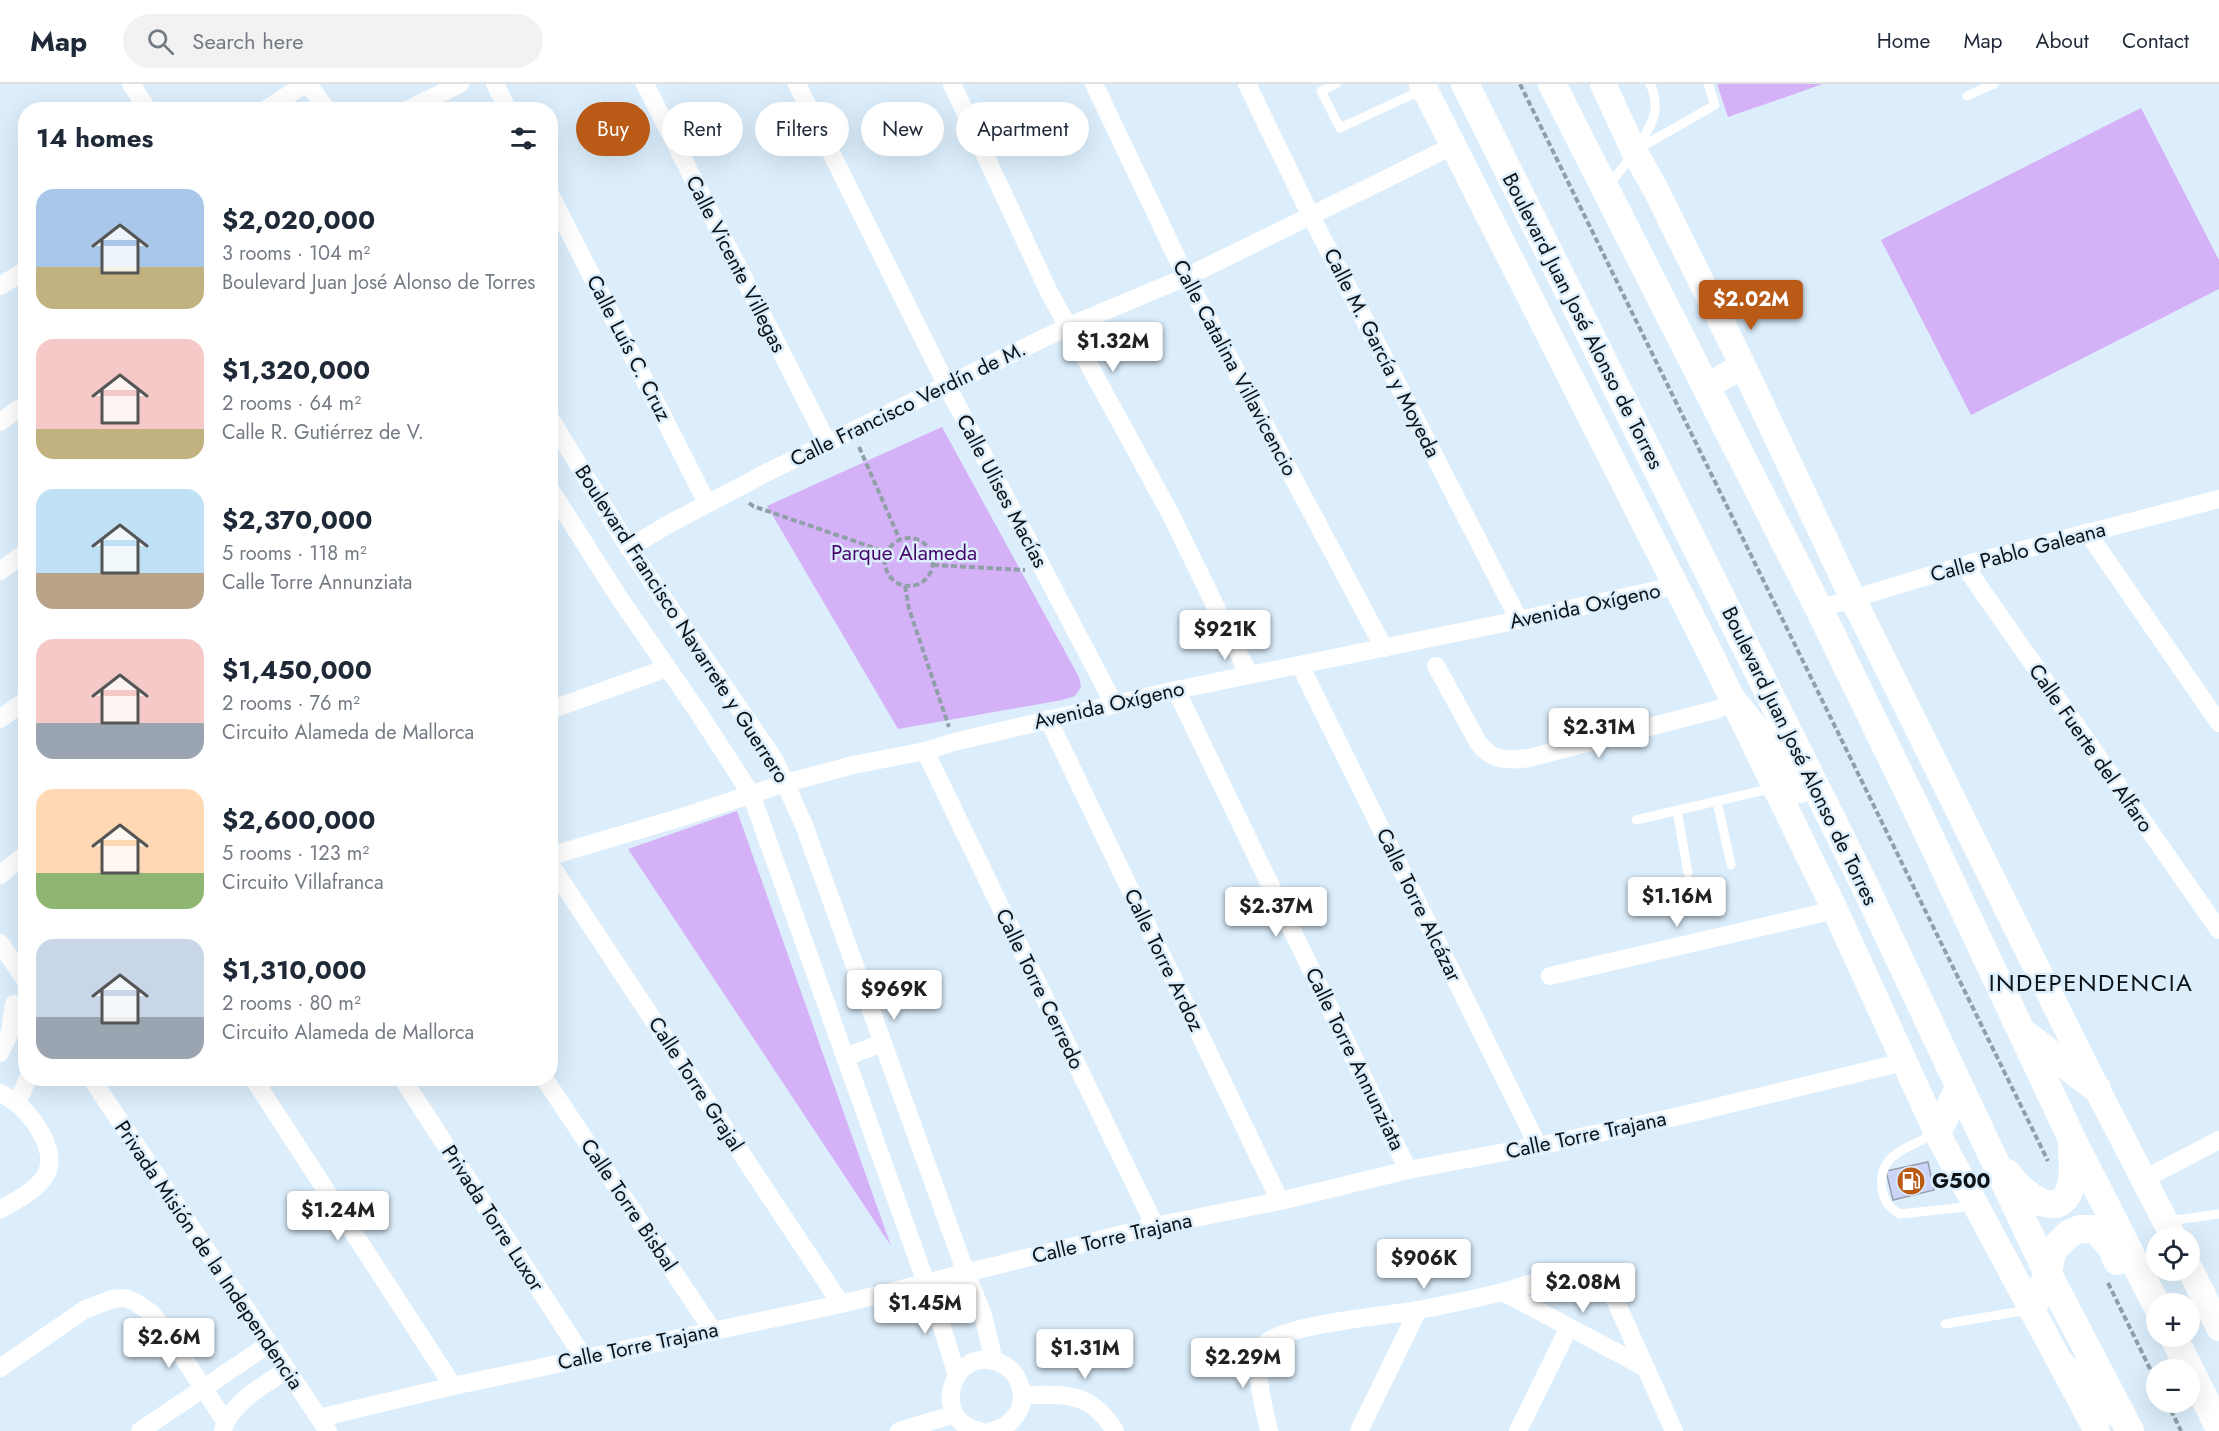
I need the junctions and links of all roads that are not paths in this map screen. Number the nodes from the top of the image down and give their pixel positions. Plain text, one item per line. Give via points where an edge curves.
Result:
1 (131, 84) edge
2 (307, 84) edge
3 (460, 84) edge
4 (495, 84) edge
5 (645, 84) edge
6 (797, 84) edge
7 (952, 84) edge
8 (1094, 84) edge
9 (1247, 84) edge
10 (1336, 84) edge
11 (1465, 84) edge
12 (1552, 84) edge
13 (1603, 84) edge
14 (1650, 84) edge
15 (1708, 84) edge
16 (1994, 84) edge
17 (1423, 86) edge
18 (1967, 96) dead end
19 (143, 102) edge
20 (279, 102) edge
21 (321, 102) edge
22 (423, 102) edge
23 (504, 102) edge
24 (1453, 146) junction
25 (1634, 151) junction
26 (1605, 190) junction
27 (558, 210) edge
28 (1311, 216) junction
29 (18, 275) edge
30 (1186, 277) junction
31 (0, 286) edge
32 (1067, 327) junction
33 (1743, 366) junction
34 (947, 386) junction
35 (1707, 386) junction
36 (18, 409) dead end
37 (0, 422) edge
38 (558, 431) edge
39 (828, 444) junction
40 (2218, 502) edge
41 (707, 503) junction
42 (1812, 512) junction
43 (558, 513) edge
44 (1779, 530) junction
45 (2088, 532) junction
46 (628, 549) junction
47 (18, 558) edge
48 (1964, 565) junction
49 (0, 571) edge
50 (1676, 586) junction
51 (1853, 599) junction
52 (1819, 609) junction
53 (1519, 620) junction
54 (1384, 648) junction
55 (1300, 665) junction
56 (1436, 666) dead end
57 (667, 668) junction
58 (1249, 675) junction
59 (1176, 690) junction
60 (1734, 702) junction
61 (1114, 704) junction
62 (18, 705) edge
63 (558, 707) edge
64 (0, 719) edge
65 (1048, 719) junction
66 (2219, 723) edge
67 (925, 751) junction
68 (786, 783) junction
69 (1775, 787) junction
70 (751, 794) junction
71 (1717, 801) junction
72 (1677, 810) junction
73 (1636, 820) dead end
74 (558, 854) edge
75 (18, 860) edge
76 (1731, 866) dead end
77 (1688, 873) dead end
78 (0, 875) edge
79 (558, 876) edge
80 (1864, 884) junction
81 (1835, 910) junction
82 (2219, 930) edge
83 (0, 943) edge
84 (18, 969) edge
85 (1550, 976) dead end
86 (13, 1004) edge
87 (2021, 1030) junction
88 (883, 1043) junction
89 (0, 1053) edge
90 (845, 1057) junction
91 (1904, 1062) junction
92 (25, 1086) edge
93 (96, 1086) edge
94 (257, 1086) edge
95 (407, 1086) edge
96 (549, 1086) edge
97 (1959, 1088) junction
98 (2097, 1089) junction
99 (0, 1093) edge
100 (17, 1104) junction
101 (1937, 1133) junction
102 (2072, 1139) junction
103 (2219, 1140) edge
104 (1986, 1145) junction
105 (1538, 1146) junction
106 (1408, 1170) junction
107 (2144, 1179) junction
108 (1280, 1201) junction
109 (1977, 1206) junction
110 (0, 1210) edge
111 (2219, 1214) edge
112 (1155, 1226) junction
113 (2169, 1227) edge
114 (2177, 1227) edge
115 (966, 1273) junction
116 (2048, 1274) junction
117 (2196, 1281) edge
118 (925, 1284) junction
119 (1503, 1292) junction
120 (2150, 1293) edge
121 (841, 1304) junction
122 (2032, 1309) junction
123 (1418, 1310) junction
124 (2146, 1312) edge
125 (1945, 1324) dead end
126 (1569, 1327) junction
127 (2219, 1327) edge
128 (713, 1330) junction
129 (269, 1344) junction
130 (584, 1358) junction
131 (994, 1361) junction
132 (2063, 1366) junction
133 (0, 1368) edge
134 (1646, 1368) junction
135 (287, 1370) junction
136 (957, 1376) junction
137 (453, 1386) junction
138 (204, 1389) junction
139 (2200, 1389) edge
140 (1022, 1395) junction
141 (955, 1414) junction
142 (324, 1425) edge
143 (224, 1426) edge
144 (2219, 1426) edge
145 (2128, 1428) edge
146 (907, 1430) edge
147 (140, 1431) edge
148 (980, 1431) edge
149 (991, 1431) edge
150 (1114, 1431) edge
151 (1269, 1431) edge
152 (1359, 1431) edge
153 (1518, 1431) edge
154 (1674, 1431) edge
155 (2097, 1431) edge

1 - 19 street
2 - 20 street
2 - 21 street
3 - 22 street
4 - 23 street
5 - 39 street, Calle Vicente Villegas
6 - 34 street, Calle Ulises Macías
7 - 32 street
8 - 30 street, Calle Catalina Villavicencio
9 - 28 street, Calle M. García y Moyeda
10 - 17 lane via 1321,91 1340,128
11 - 80 main road, Boulevard Juan José Alonso de Torres
12 - 26 main road
13 - 25 street
14 - 25 lane via 1655,111
15 - 25 lane via 1715,105
16 - 18 lane
17 - 24 street
24 - 28 street, Calle Francisco Verdín de M.
24 - 50 street
25 - 26 lane
25 - 33 street
26 - 35 main road
27 - 41 street, Calle Luís C. Cruz
28 - 30 street, Calle Francisco Verdín de M.
28 - 53 street, Calle M. García y Moyeda
29 - 31 street
30 - 32 street, Calle Francisco Verdín de M.
30 - 54 street, Calle Catalina Villavicencio
32 - 34 street, Calle Francisco Verdín de M.
32 - 58 street via 1170,513
33 - 35 street
33 - 42 street
34 - 39 street, Calle Francisco Verdín de M.
34 - 61 street, Calle Ulises Macías
35 - 44 main road
36 - 37 street
38 - 46 street, Boulevard Francisco Navarrete y Guerrero
39 - 41 street, Calle Francisco Verdín de M.
40 - 45 street, Calle Pablo Galeana
41 - 46 street, Calle Francisco Verdín de M.
42 - 44 street
42 - 51 street
43 - 57 street, Boulevard Francisco Navarrete y Guerrero
44 - 52 main road
45 - 48 street, Calle Pablo Galeana
45 - 66 street
46 - 68 street, Boulevard Francisco Navarrete y Guerrero via 749,721
47 - 49 street
48 - 51 street, Calle Pablo Galeana
48 - 82 street, Calle Fuerte del Alfaro
50 - 53 street, Avenida Oxígeno
50 - 60 street
51 - 52 street, Calle Pablo Galeana
51 - 98 street
52 - 87 main road
53 - 54 street, Avenida Oxígeno
54 - 55 street, Avenida Oxígeno
55 - 58 street, Avenida Oxígeno
55 - 105 street, Calle Torre Alcázar
56 - 60 street via 1479,744 1498,759 1529,758
57 - 63 street
57 - 70 street, Boulevard Francisco Navarrete y Guerrero
58 - 59 street, Avenida Oxígeno
59 - 61 street, Avenida Oxígeno
59 - 106 street, Calle Torre Annunziata
60 - 69 street
60 - 80 main road via 1779,758
61 - 65 street, Avenida Oxígeno
62 - 64 street
65 - 67 street, Avenida Oxígeno
65 - 108 street, Calle Torre Ardoz
67 - 68 street, Avenida Oxígeno
67 - 112 street, Calle Torre Cerredo
68 - 70 street, Avenida Oxígeno
68 - 88 street, Boulevard Francisco Navarrete y Guerrero
69 - 71 lane
69 - 81 street
70 - 74 street, Avenida Oxígeno
70 - 90 street, Boulevard Francisco Navarrete y Guerrero
71 - 72 lane
71 - 76 lane
72 - 73 lane
72 - 77 lane
75 - 78 street
79 - 121 street, Calle Torre Grajal
80 - 97 main road, Boulevard Juan José Alonso de Torres
81 - 85 street
81 - 91 street
83 - 84 street
86 - 89 street via 10,1032
87 - 98 main road
87 - 102 main road
88 - 90 street
88 - 115 street, Boulevard Francisco Navarrete y Guerrero
90 - 118 street, Boulevard Francisco Navarrete y Guerrero
91 - 101 street
91 - 105 street, Calle Torre Trajana
92 - 100 street
93 - 129 street, Privada Misión de la Independencia
94 - 137 street
95 - 130 street, Privada Torre Luxor
96 - 128 street, Calle Torre Bisbal
97 - 101 main road
97 - 104 main road, Boulevard Juan José Alonso de Torres
98 - 107 street
99 - 100 street
100 - 110 street via 40,1131 49,1164 45,1177
101 - 109 street
101 - 109 lane via 1886,1162 1880,1177 1887,1204 1900,1214
102 - 104 main road via 2070,1186 2060,1201 2047,1204 2039,1203 2022,1190
102 - 120 main road
103 - 107 street
104 - 116 main road, Boulevard Juan José Alonso de Torres
105 - 106 street, Calle Torre Trajana
106 - 108 street, Calle Torre Trajana
107 - 113 street
108 - 112 street, Calle Torre Trajana
109 - 122 street
111 - 114 lane
112 - 115 street, Calle Torre Trajana
115 - 118 street, Calle Torre Trajana
115 - 131 street, Boulevard Francisco Navarrete y Guerrero via 984,1316
116 - 122 main road
116 - 124 main road via 2051,1255 2070,1233 2095,1229 2112,1248
116 - 145 main road, Boulevard Juan José Alonso de Torres
117 - 127 street
118 - 121 street, Calle Torre Trajana
118 - 136 street, Boulevard Francisco Navarrete y Guerrero
119 - 123 street
119 - 126 street
119 - 134 street via 1555,1277 1595,1277 1616,1302
121 - 128 street, Calle Torre Trajana
122 - 125 lane
122 - 132 street
123 - 151 street via 1298,1329 1262,1346 1261,1390
123 - 152 street
126 - 134 street
126 - 153 street
128 - 130 street, Calle Torre Trajana
129 - 135 street, Privada Misión de la Independencia
129 - 138 street
130 - 137 street, Calle Torre Trajana
131 - 136 street via 973,1362
131 - 140 street via 1014,1373
132 - 145 main road
132 - 155 street
133 - 138 street via 84,1310 125,1298 150,1312
134 - 154 street
135 - 142 street, Privada Misión de la Independencia
135 - 143 street via 254,1392
136 - 141 street via 950,1394
137 - 142 street, Calle Torre Trajana
138 - 143 street
138 - 147 street
139 - 144 main road
140 - 149 street via 1020,1410 1011,1422
140 - 150 street via 1080,1397 1094,1405
141 - 146 street
141 - 148 street

